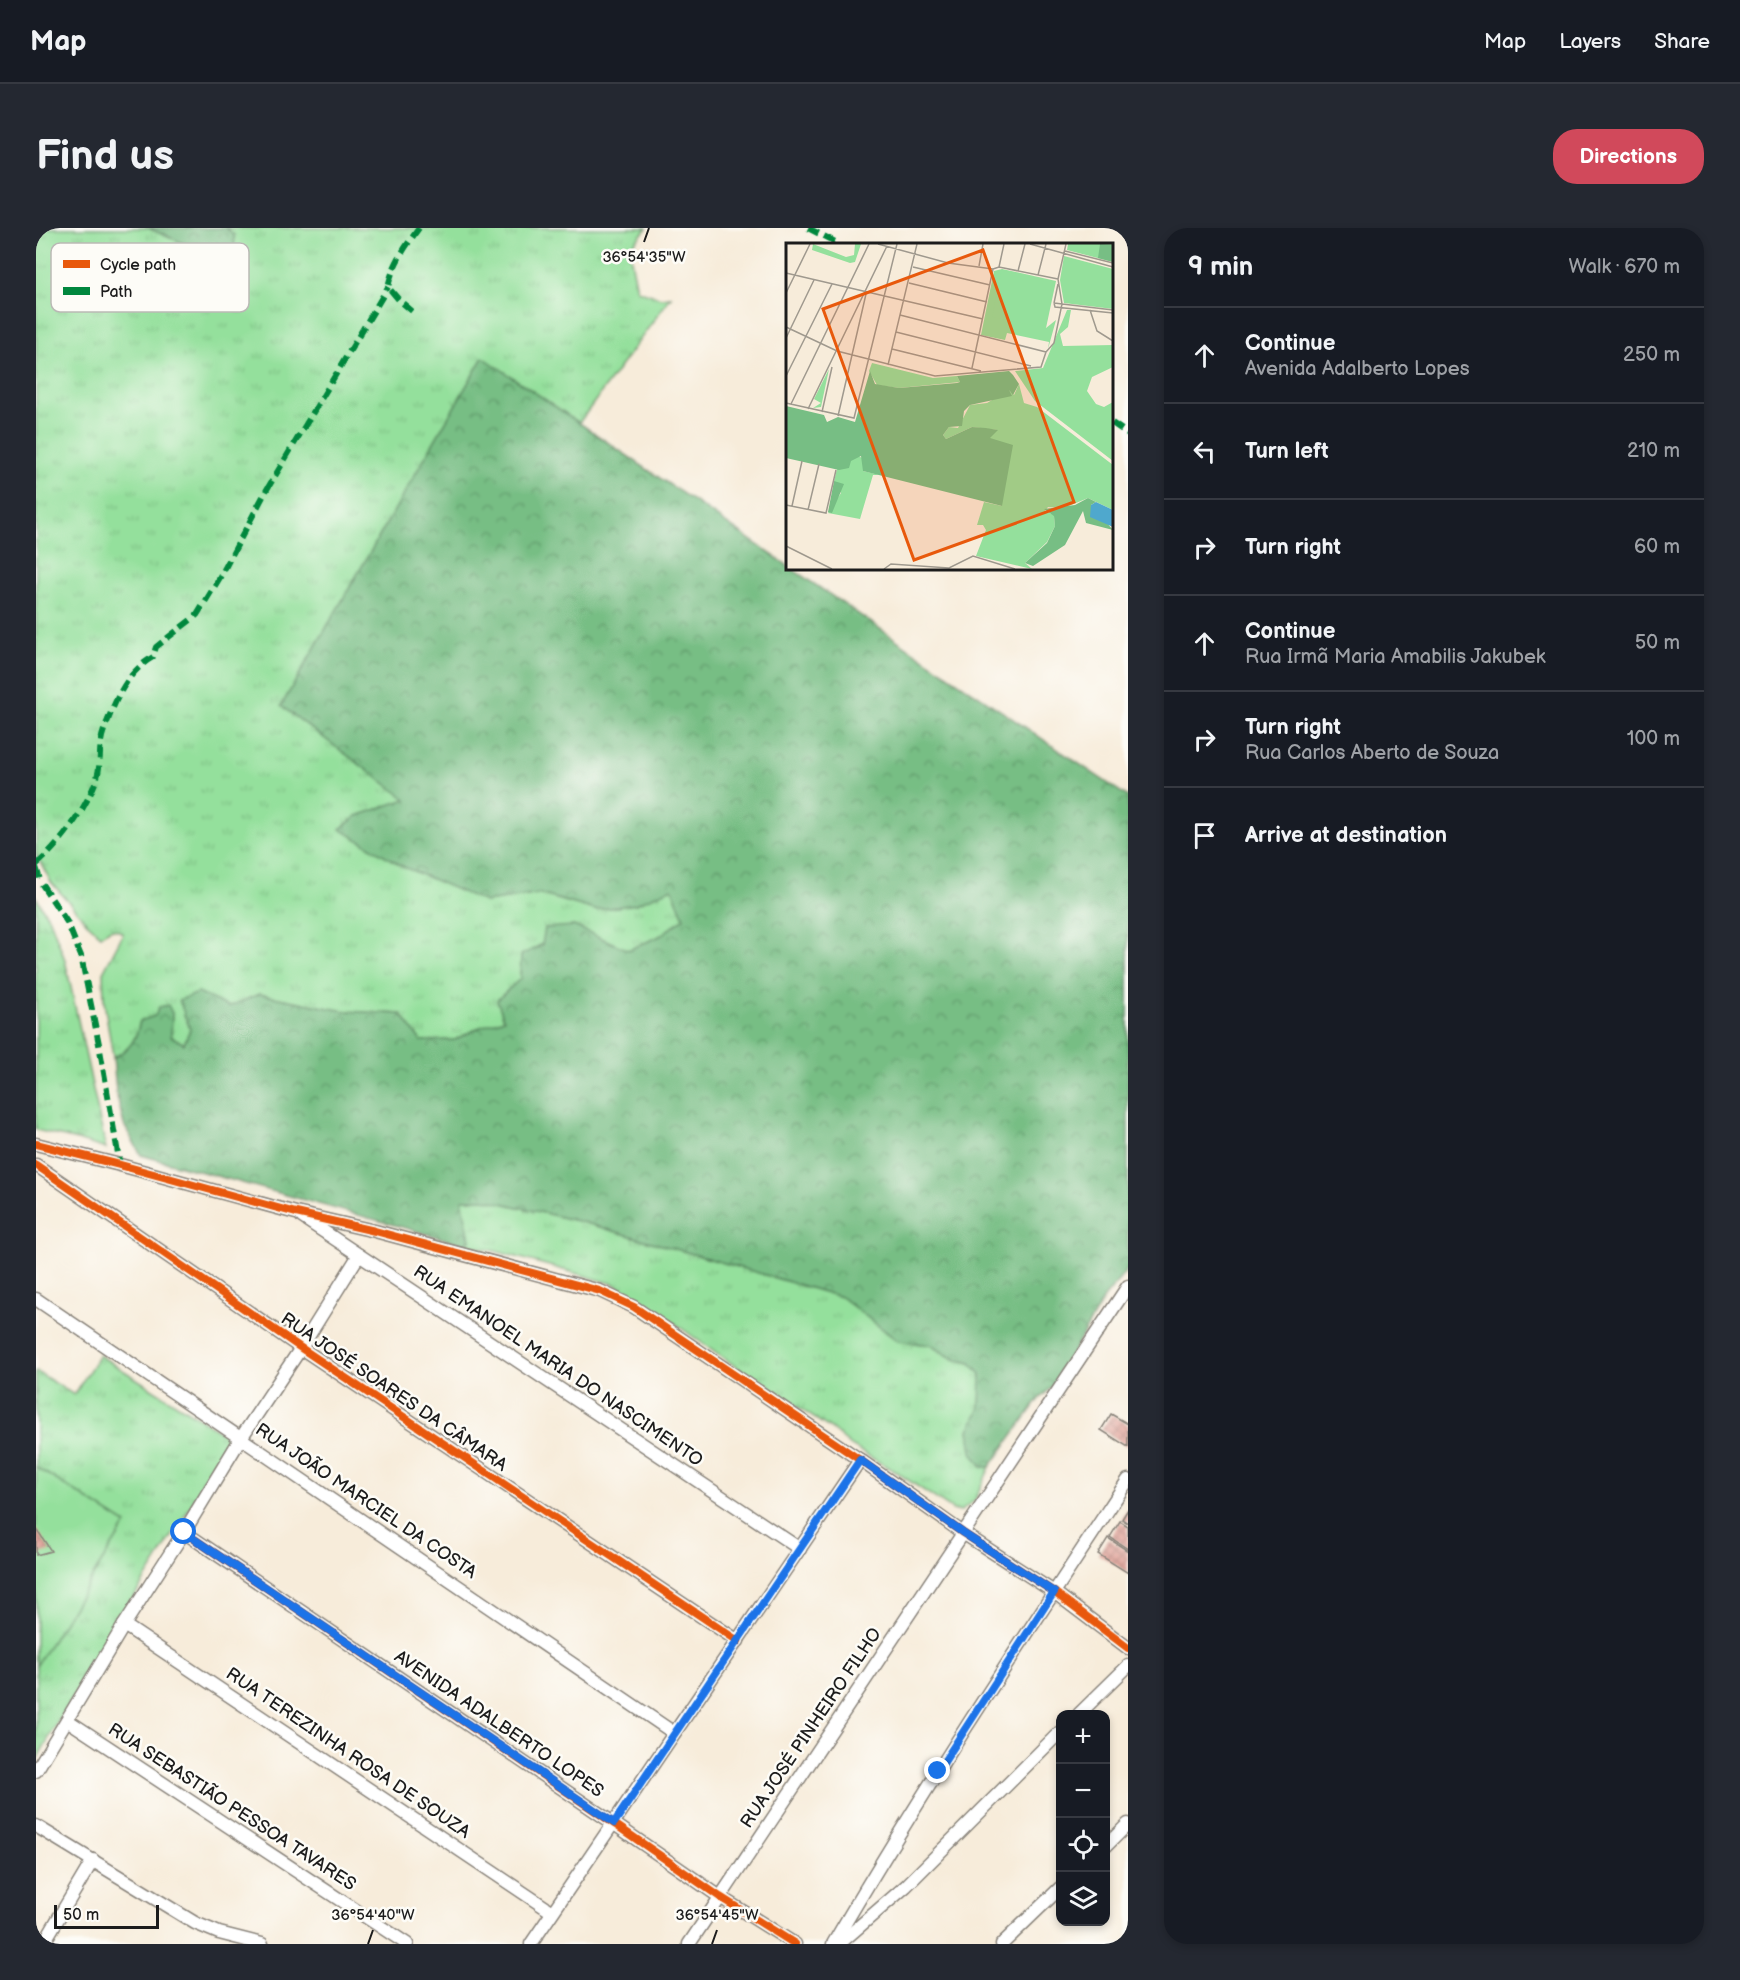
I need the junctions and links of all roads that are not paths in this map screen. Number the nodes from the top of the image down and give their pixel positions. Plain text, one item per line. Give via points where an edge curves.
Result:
1 (36, 1144) edge
2 (36, 1165) edge
3 (296, 1213) junction
4 (360, 1255) junction
5 (1128, 1286) edge
6 (36, 1299) edge
7 (301, 1348) junction
8 (241, 1438) junction
9 (860, 1460) junction
10 (1128, 1480) edge
11 (184, 1532) junction
12 (963, 1533) junction
13 (800, 1549) junction
14 (1054, 1592) junction
15 (124, 1625) junction
16 (738, 1641) junction
17 (1128, 1648) edge
18 (1128, 1666) edge
19 (1083, 1710) edge
20 (67, 1720) junction
21 (674, 1733) junction
22 (1056, 1736) edge
23 (36, 1771) edge
24 (614, 1823) junction
25 (1128, 1824) edge
26 (36, 1826) edge
27 (1110, 1842) edge
28 (93, 1860) junction
29 (1056, 1892) edge
30 (720, 1897) junction
31 (552, 1912) junction
32 (43, 1944) edge
33 (262, 1944) edge
34 (407, 1944) edge
35 (531, 1944) edge
36 (689, 1944) edge
37 (795, 1944) edge
38 (833, 1944) edge
39 (839, 1944) edge
40 (1002, 1944) edge

1 - 3 street
2 - 7 street, RUA JOSÉ SOARES DA CÂMARA
3 - 4 street, RUA EMANOEL MARIA DO NASCIMENTO
3 - 9 street via 600,1291 634,1307
4 - 7 street
4 - 13 street, RUA EMANOEL MARIA DO NASCIMENTO
5 - 12 street, RUA JOSÉ PINHEIRO FILHO
6 - 8 street, RUA JOÃO MARCIEL DA COSTA
7 - 8 street
7 - 16 street, RUA JOSÉ SOARES DA CÂMARA
8 - 11 street
8 - 21 street, RUA JOÃO MARCIEL DA COSTA
9 - 12 street
9 - 13 street
10 - 14 street
11 - 15 street
11 - 24 street, AVENIDA ADALBERTO LOPES
12 - 14 street
12 - 30 street, RUA JOSÉ PINHEIRO FILHO
13 - 16 street
14 - 17 street
14 - 38 street via 884,1857
15 - 20 street
15 - 31 street, RUA TEREZINHA ROSA DE SOUZA
16 - 21 street
18 - 19 street
20 - 23 street
20 - 34 street, RUA SEBASTIÃO PESSOA TAVARES
21 - 24 street
22 - 39 street via 906,1886
24 - 30 street, AVENIDA ADALBERTO LOPES
24 - 31 street
25 - 27 street
26 - 28 street
28 - 32 street
28 - 33 street via 195,1923
29 - 40 street
30 - 36 street, RUA JOSÉ PINHEIRO FILHO
30 - 37 street, AVENIDA ADALBERTO LOPES
31 - 35 street

